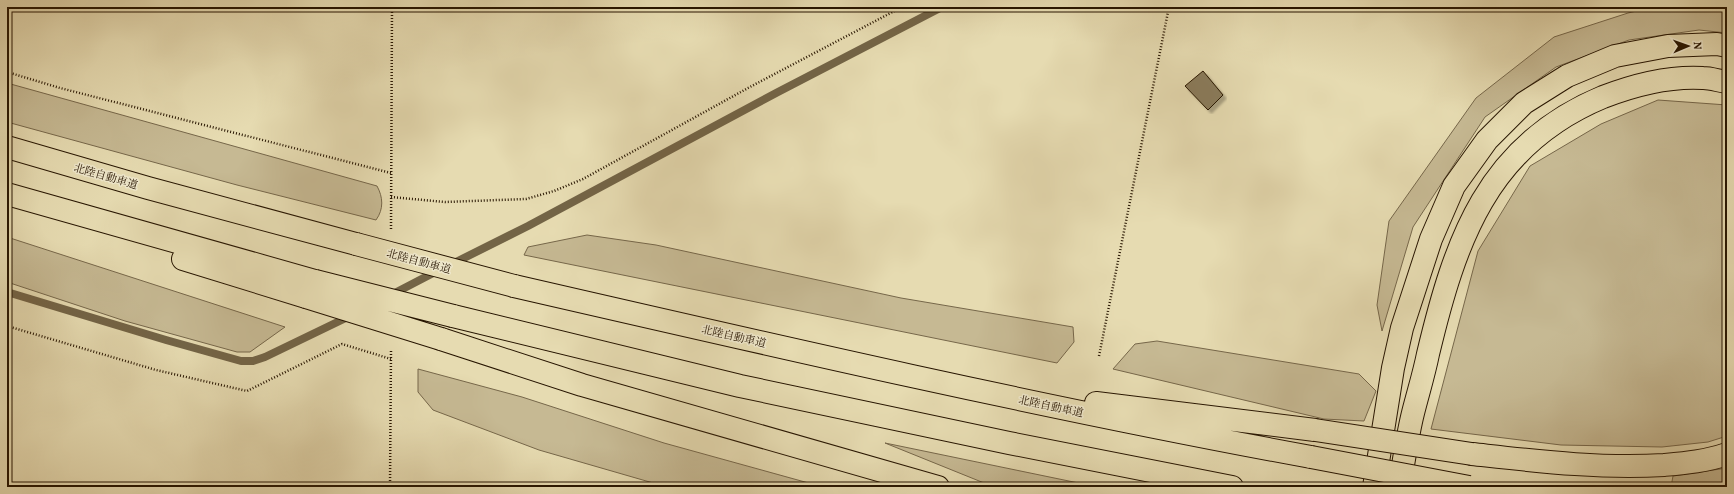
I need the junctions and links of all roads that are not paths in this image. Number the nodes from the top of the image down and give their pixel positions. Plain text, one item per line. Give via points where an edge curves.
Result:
1 (1727, 46) edge
2 (1727, 82) edge
3 (7, 147) edge
4 (7, 194) edge
5 (7, 202) edge
6 (311, 289) junction
7 (954, 385) junction
8 (1727, 454) edge
9 (938, 487) edge
10 (1232, 487) edge
11 (1374, 487) edge
12 (1399, 487) edge
13 (1470, 487) edge

1 - 11 highway via 1668,46 1615,56 1567,76 1524,103 1487,140 1454,186 1431,239 1402,328
2 - 12 highway via 1703,78 1662,80 1621,90 1582,106 1544,130 1511,160 1481,201 1456,254 1439,308 1413,413
3 - 7 highway, 北陸自動車道, bridge via 148,188 514,286
4 - 6 highway
5 - 6 highway via 38,214
6 - 9 highway, bridge via 441,339 582,385
6 - 10 highway, bridge via 453,316 748,387 1009,443
7 - 8 highway, bridge via 1315,430 1472,454 1545,462 1645,466 1686,463
7 - 13 highway, 北陸自動車道, bridge via 1158,429

